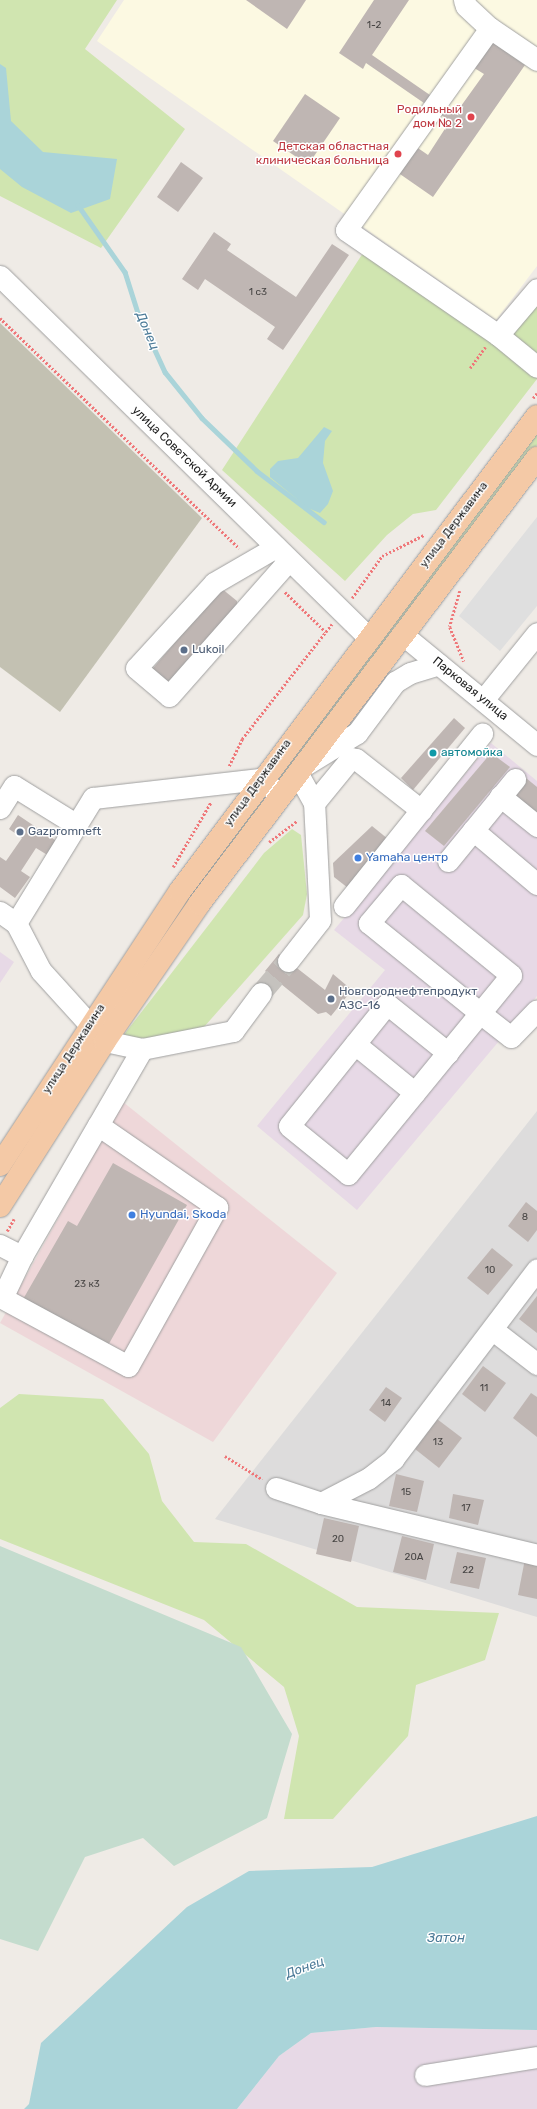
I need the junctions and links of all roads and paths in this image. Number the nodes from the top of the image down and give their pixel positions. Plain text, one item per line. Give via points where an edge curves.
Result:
1 (464, 0) edge
2 (490, 28) junction
3 (537, 60) edge
4 (0, 276) edge
5 (537, 289) edge
6 (0, 318) edge
7 (498, 335) junction
8 (537, 367) edge
9 (537, 416) edge
10 (537, 458) edge
11 (430, 529) dead end
12 (282, 553) junction
13 (252, 560) junction
14 (272, 579) junction
15 (462, 584) dead end
16 (342, 612) junction
17 (326, 632) junction
18 (537, 633) edge
19 (402, 634) junction
20 (368, 637) junction
21 (456, 666) junction
22 (483, 700) junction
23 (482, 734) dead end
24 (537, 745) edge
25 (300, 770) junction
26 (260, 779) junction
27 (515, 779) dead end
28 (220, 784) junction
29 (281, 795) junction
30 (500, 796) junction
31 (314, 805) junction
32 (0, 808) edge
33 (421, 810) junction
34 (76, 825) junction
35 (537, 826) edge
36 (473, 830) junction
37 (267, 844) dead end
38 (448, 861) dead end
39 (169, 874) dead end
40 (537, 884) edge
41 (344, 906) dead end
42 (8, 918) edge
43 (288, 961) tunnel mouth
44 (261, 993) tunnel mouth
45 (537, 1010) edge
46 (480, 1013) junction
47 (90, 1025) junction
48 (105, 1041) junction
49 (355, 1044) junction
50 (142, 1048) junction
51 (448, 1053) junction
52 (415, 1093) junction
53 (98, 1125) junction
54 (0, 1165) edge
55 (8, 1211) edge
56 (2, 1240) edge
57 (22, 1256) junction
58 (537, 1269) edge
59 (492, 1330) junction
60 (537, 1364) edge
61 (225, 1456) dead end
62 (276, 1488) joint
63 (321, 1503) junction
64 (537, 1555) edge
65 (537, 2057) edge
66 (425, 2075) dead end

1 - 2 street via 466,6
2 - 3 street
2 - 7 street via 346,230
4 - 12 street, улица Советской Армии
5 - 7 street
6 - 13 path
7 - 8 street
9 - 20 main road, улица Державина
10 - 19 main road, улица Державина
11 - 16 path via 382,556
12 - 13 street
12 - 14 street
12 - 16 street, улица Советской Армии
13 - 14 street via 214,583 136,668 169,696
14 - 17 path
15 - 21 path via 450,627
16 - 17 path
16 - 20 street, улица Советской Армии
17 - 28 path via 242,739
18 - 22 street
19 - 21 street, Парковая улица
19 - 25 main road, улица Державина
20 - 26 main road, улица Державина
21 - 22 street, Парковая улица
21 - 25 street via 410,673 395,682 357,733
22 - 24 street, Парковая улица
23 - 33 street
25 - 29 main road, улица Державина
25 - 31 street
26 - 28 street
26 - 29 street
26 - 47 main road, улица Державина via 180,891
27 - 30 street
28 - 34 street via 93,798
28 - 39 path via 199,828
29 - 48 main road, улица Державина via 199,904
30 - 35 street
30 - 36 street
31 - 33 street via 351,758 356,759
31 - 37 path
31 - 43 street via 320,920
32 - 34 street via 14,786
33 - 41 street
34 - 42 street
36 - 38 street
36 - 40 street
42 - 47 street via 41,971
44 - 50 street via 233,1031
45 - 46 street via 511,1037
46 - 46 street via 369,923 401,885 511,975
46 - 51 street
47 - 54 main road, улица Державина
48 - 50 street
48 - 55 main road, улица Державина
49 - 51 street via 387,1004
49 - 52 street
49 - 52 street via 289,1126 348,1174
50 - 53 street
51 - 52 street
53 - 57 street
53 - 57 street via 217,1207 128,1366 2,1298
55 - 56 path
56 - 57 street
58 - 59 street
59 - 60 street
59 - 63 street via 393,1460 369,1478
61 - 62 path
62 - 63 street
63 - 64 street
65 - 66 street

